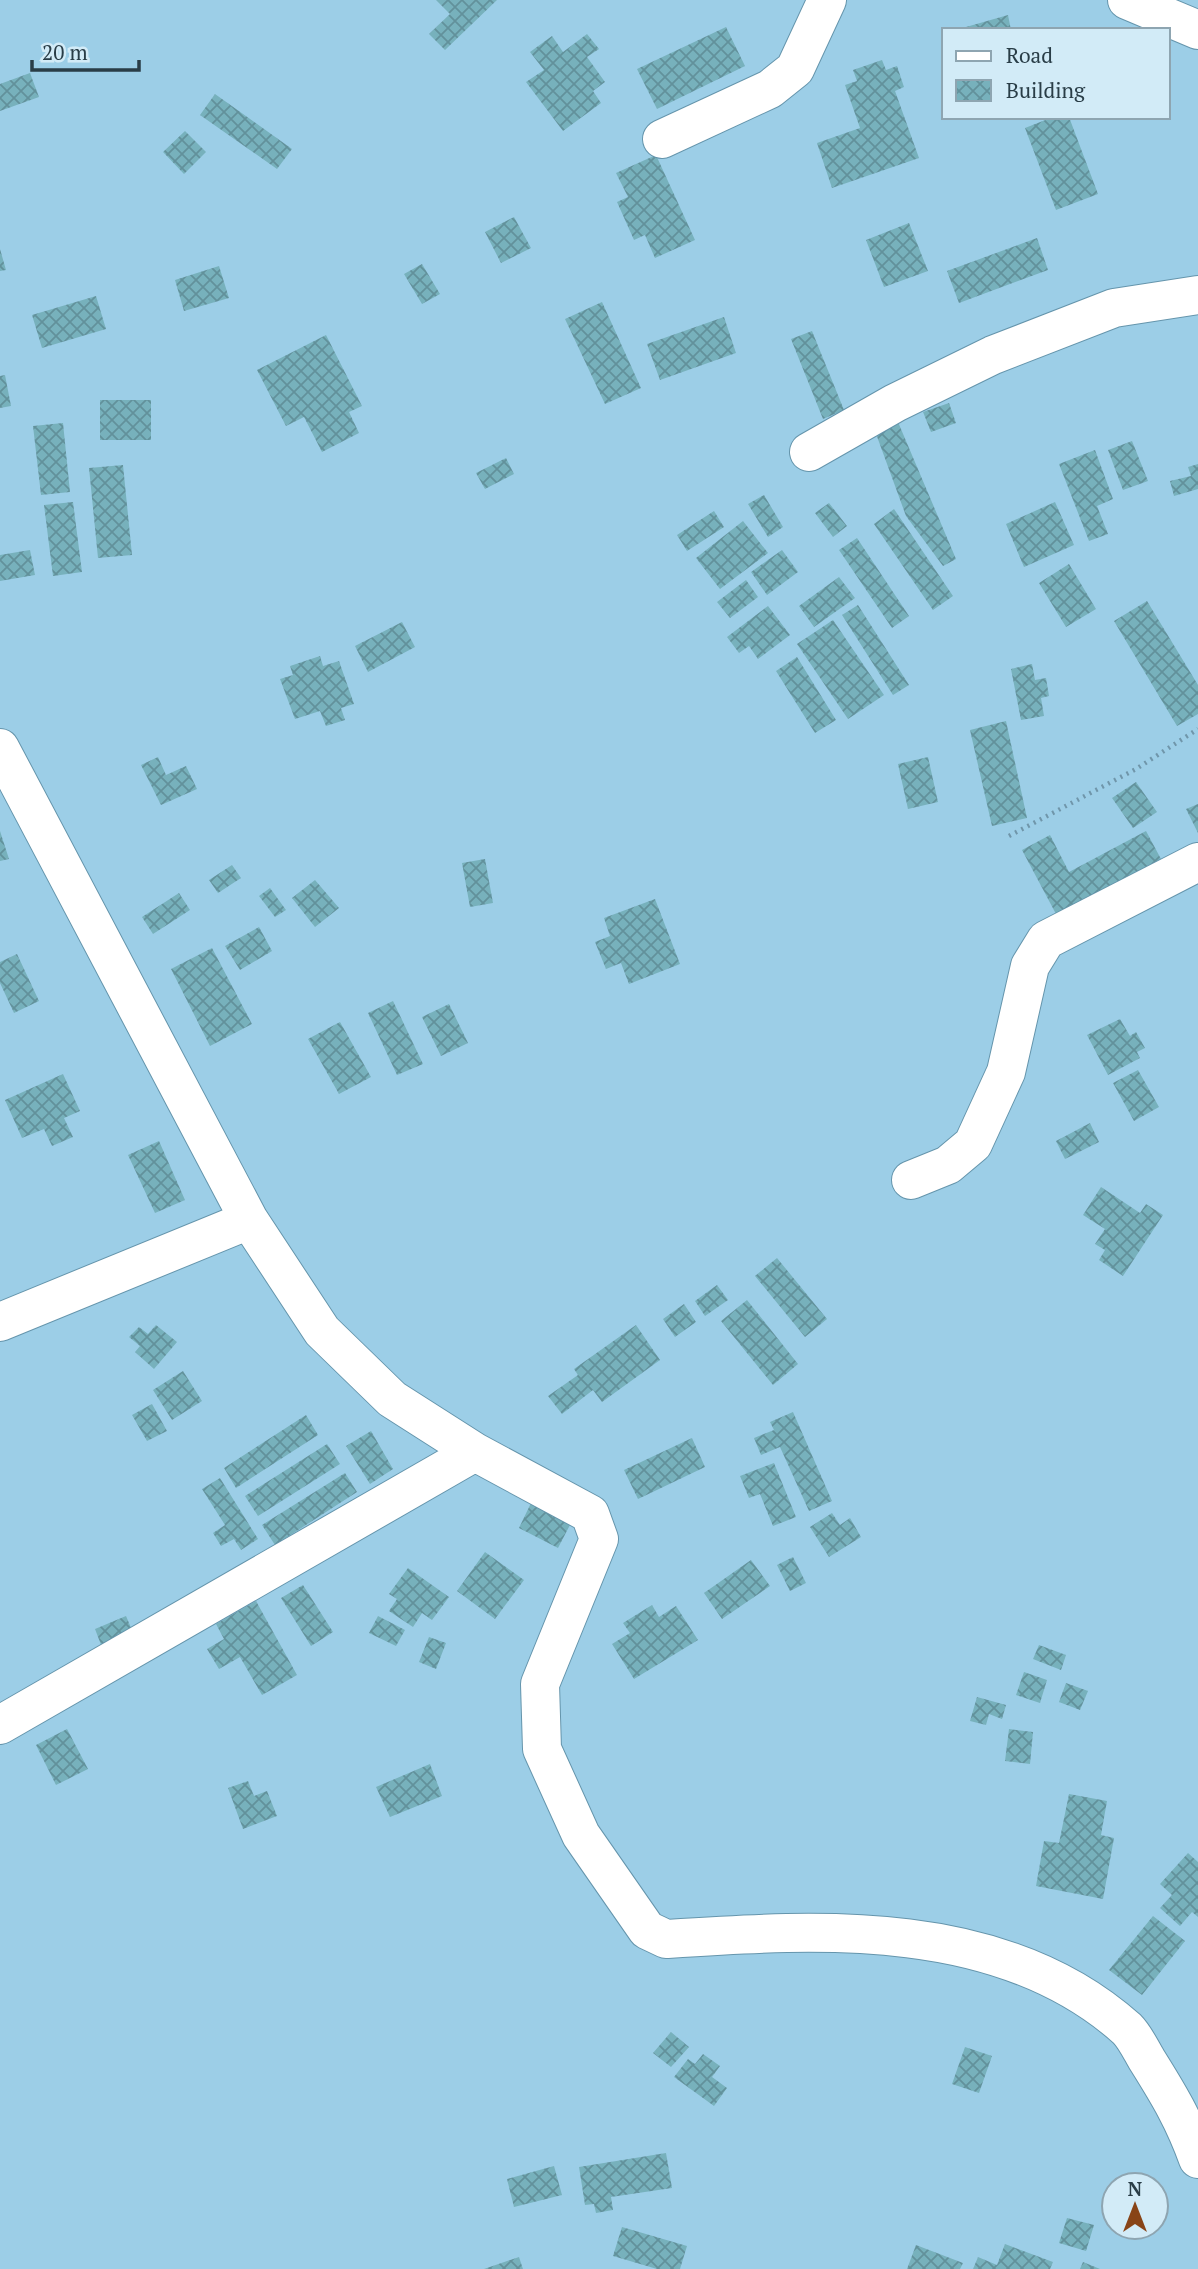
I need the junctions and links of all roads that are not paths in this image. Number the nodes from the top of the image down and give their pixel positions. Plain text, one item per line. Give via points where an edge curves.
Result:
1 (827, 0) edge
2 (1127, 0) edge
3 (1198, 30) edge
4 (662, 139) dead end
5 (1198, 295) edge
6 (809, 452) dead end
7 (0, 748) edge
8 (1198, 862) edge
9 (911, 1180) dead end
10 (249, 1220) junction
11 (0, 1322) edge
12 (475, 1452) junction
13 (0, 1725) edge
14 (1198, 2159) edge

1 - 4 street via 795,69 770,89
2 - 3 street
5 - 6 street via 1114,308 993,355
7 - 10 street
8 - 9 street via 1046,940 1030,966 1006,1072 973,1143 948,1165
10 - 11 street
10 - 12 street via 322,1331 392,1399
12 - 13 street
12 - 14 street via 590,1514 599,1538 540,1684 542,1749 581,1835 648,1930 666,1939 850,1932 940,1941 1000,1958 1070,1989 1129,2031 1182,2115

